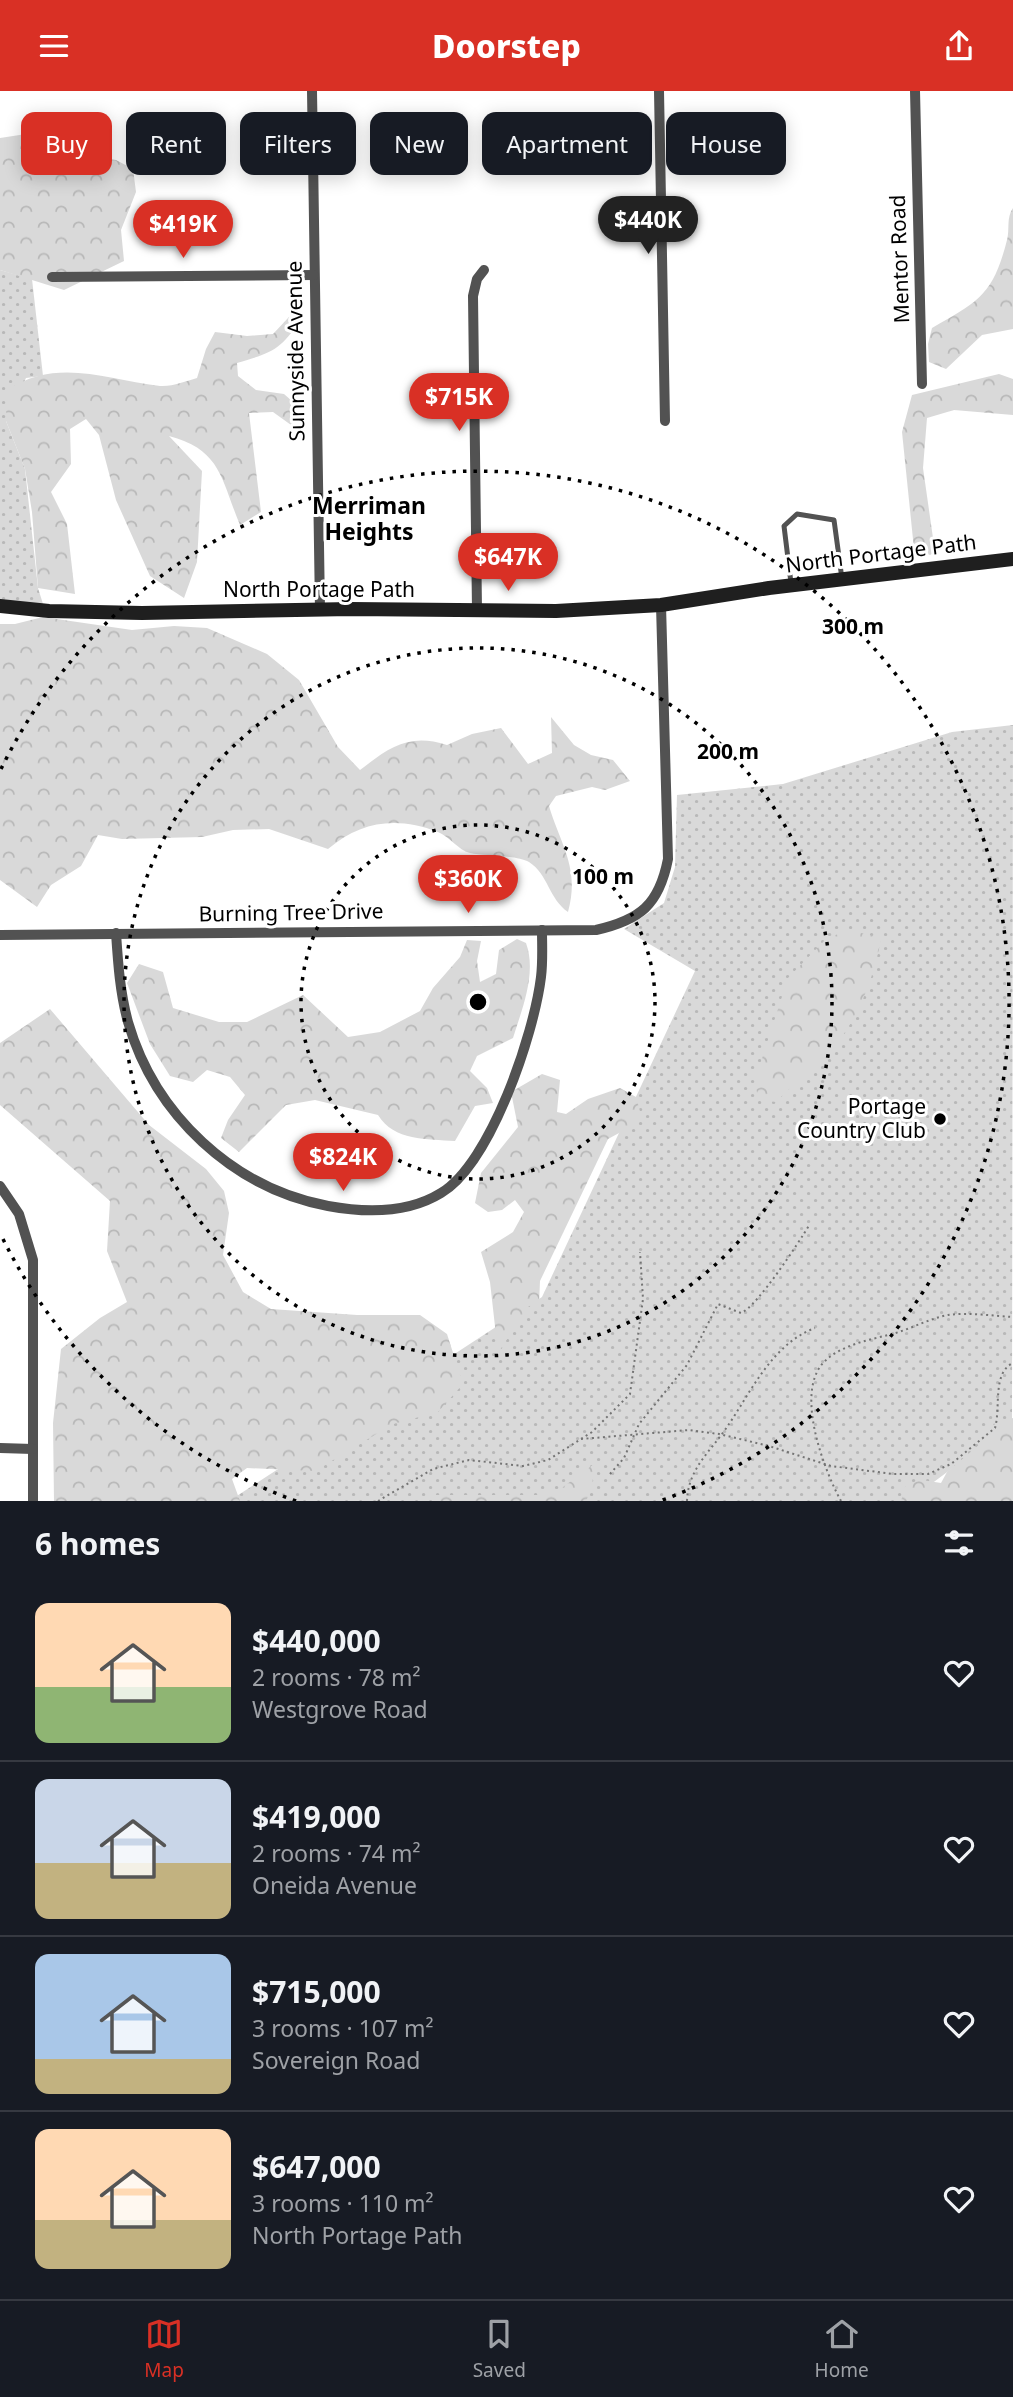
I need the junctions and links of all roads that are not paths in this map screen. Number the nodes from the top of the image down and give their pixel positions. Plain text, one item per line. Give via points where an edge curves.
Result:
1 (312, 91) edge
2 (659, 91) edge
3 (915, 91) edge
4 (484, 270) dead end
5 (314, 275) junction
6 (52, 278) dead end
7 (922, 384) dead end
8 (665, 421) dead end
9 (1013, 559) edge
10 (842, 580) junction
11 (792, 586) junction
12 (661, 605) junction
13 (0, 606) edge
14 (320, 610) junction
15 (477, 610) junction
16 (542, 930) junction
17 (116, 933) junction
18 (0, 935) edge
19 (0, 1186) edge
20 (0, 1448) edge
21 (33, 1449) junction
22 (33, 1501) edge

1 - 5 street, Sunnyside Avenue
2 - 8 street
3 - 7 street, Mentor Road
4 - 15 street via 473,296
5 - 6 street
5 - 14 street, Sunnyside Avenue
9 - 10 main road, North Portage Path
10 - 11 main road, North Portage Path
10 - 11 lane via 834,520 797,514 785,526
11 - 12 main road, North Portage Path
12 - 15 main road, North Portage Path
12 - 16 street, Burning Tree Drive via 668,825 664,878 640,915 618,925 596,930
13 - 14 main road, North Portage Path via 142,613
14 - 15 main road, North Portage Path
16 - 17 street, Burning Tree Drive
16 - 17 street via 541,978 534,1014 482,1150 466,1172 440,1194 387,1211 344,1209 289,1195 237,1170 202,1142 161,1093 137,1046 123,1000
17 - 18 street, Burning Tree Drive
19 - 21 street via 19,1214 33,1260
20 - 21 street
21 - 22 street

